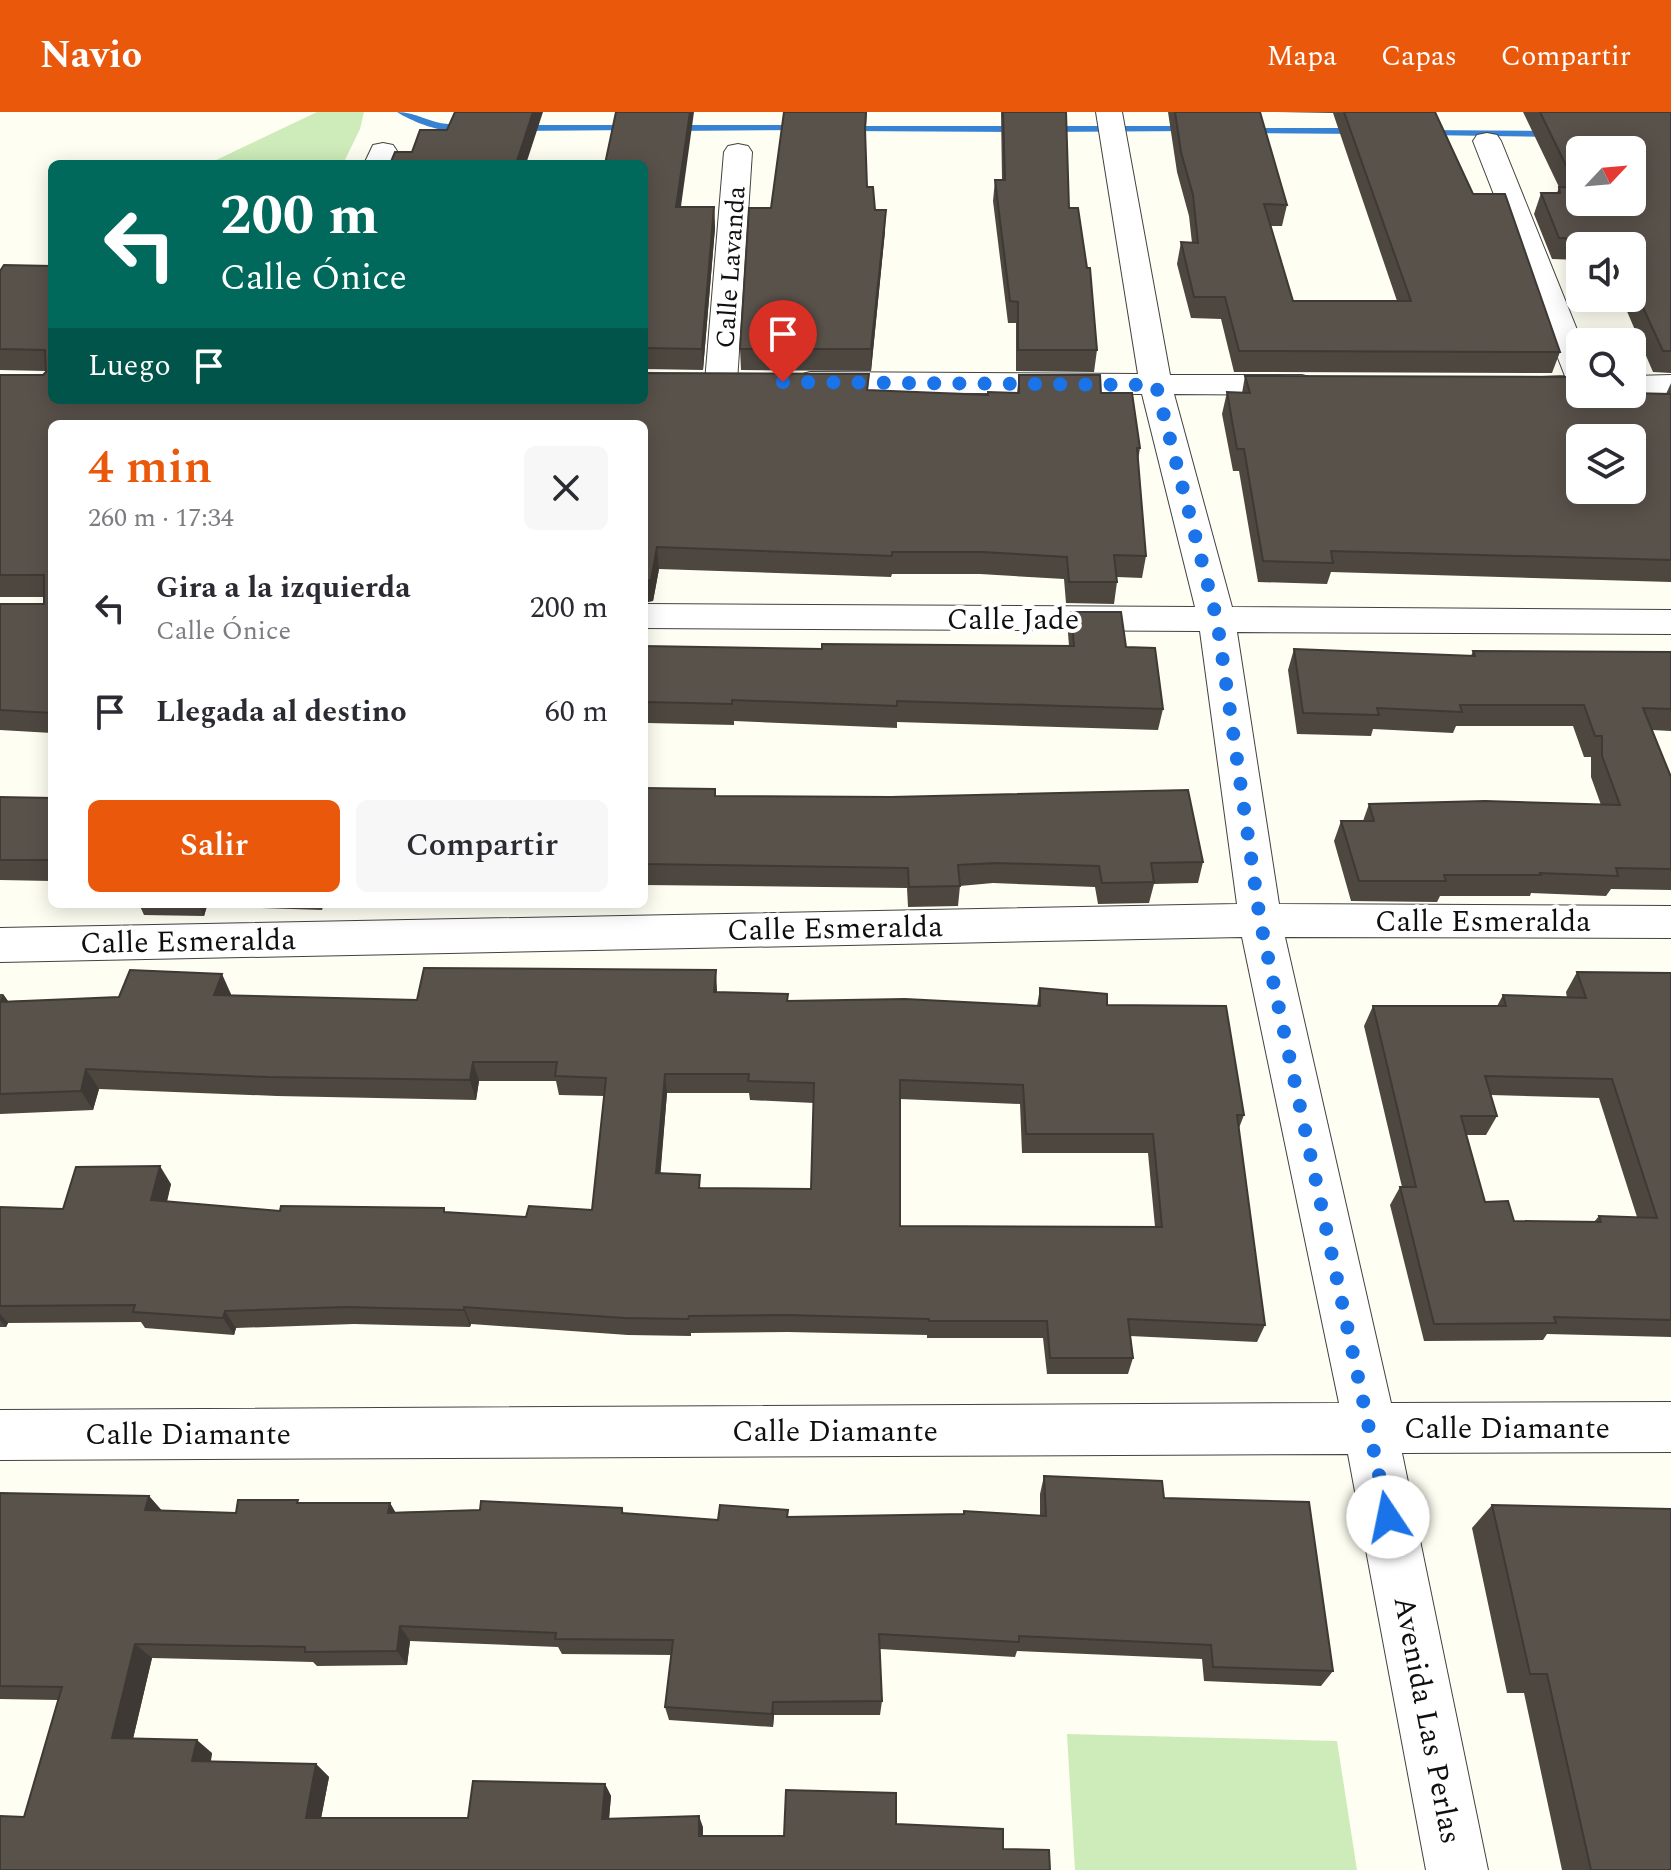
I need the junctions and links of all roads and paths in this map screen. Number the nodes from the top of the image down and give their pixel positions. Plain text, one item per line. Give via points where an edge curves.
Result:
1 (1109, 112) edge
2 (1487, 141) dead end
3 (738, 152) dead end
4 (1566, 340) edge
5 (1156, 385) junction
6 (1329, 385) edge
7 (1671, 385) edge
8 (1486, 386) edge
9 (1566, 386) edge
10 (1646, 386) edge
11 (648, 616) edge
12 (1217, 620) junction
13 (1671, 622) edge
14 (1260, 920) junction
15 (1671, 922) edge
16 (0, 945) edge
17 (1671, 1427) edge
18 (1370, 1428) junction
19 (0, 1435) edge
20 (1457, 1870) edge

1 - 5 street, Avenida Las Perlas
2 - 4 street
3 - 5 street, Calle Lavanda via 737,382
5 - 6 street
5 - 12 street, Avenida Las Perlas
7 - 10 street
8 - 9 street
11 - 12 street, Calle Jade
12 - 13 street, Calle Jade
12 - 14 street, Avenida Las Perlas
14 - 15 street, Calle Esmeralda
14 - 16 street, Calle Esmeralda
14 - 18 street, Avenida Las Perlas
17 - 18 street, Calle Diamante
18 - 19 street, Calle Diamante
18 - 20 street, Avenida Las Perlas

